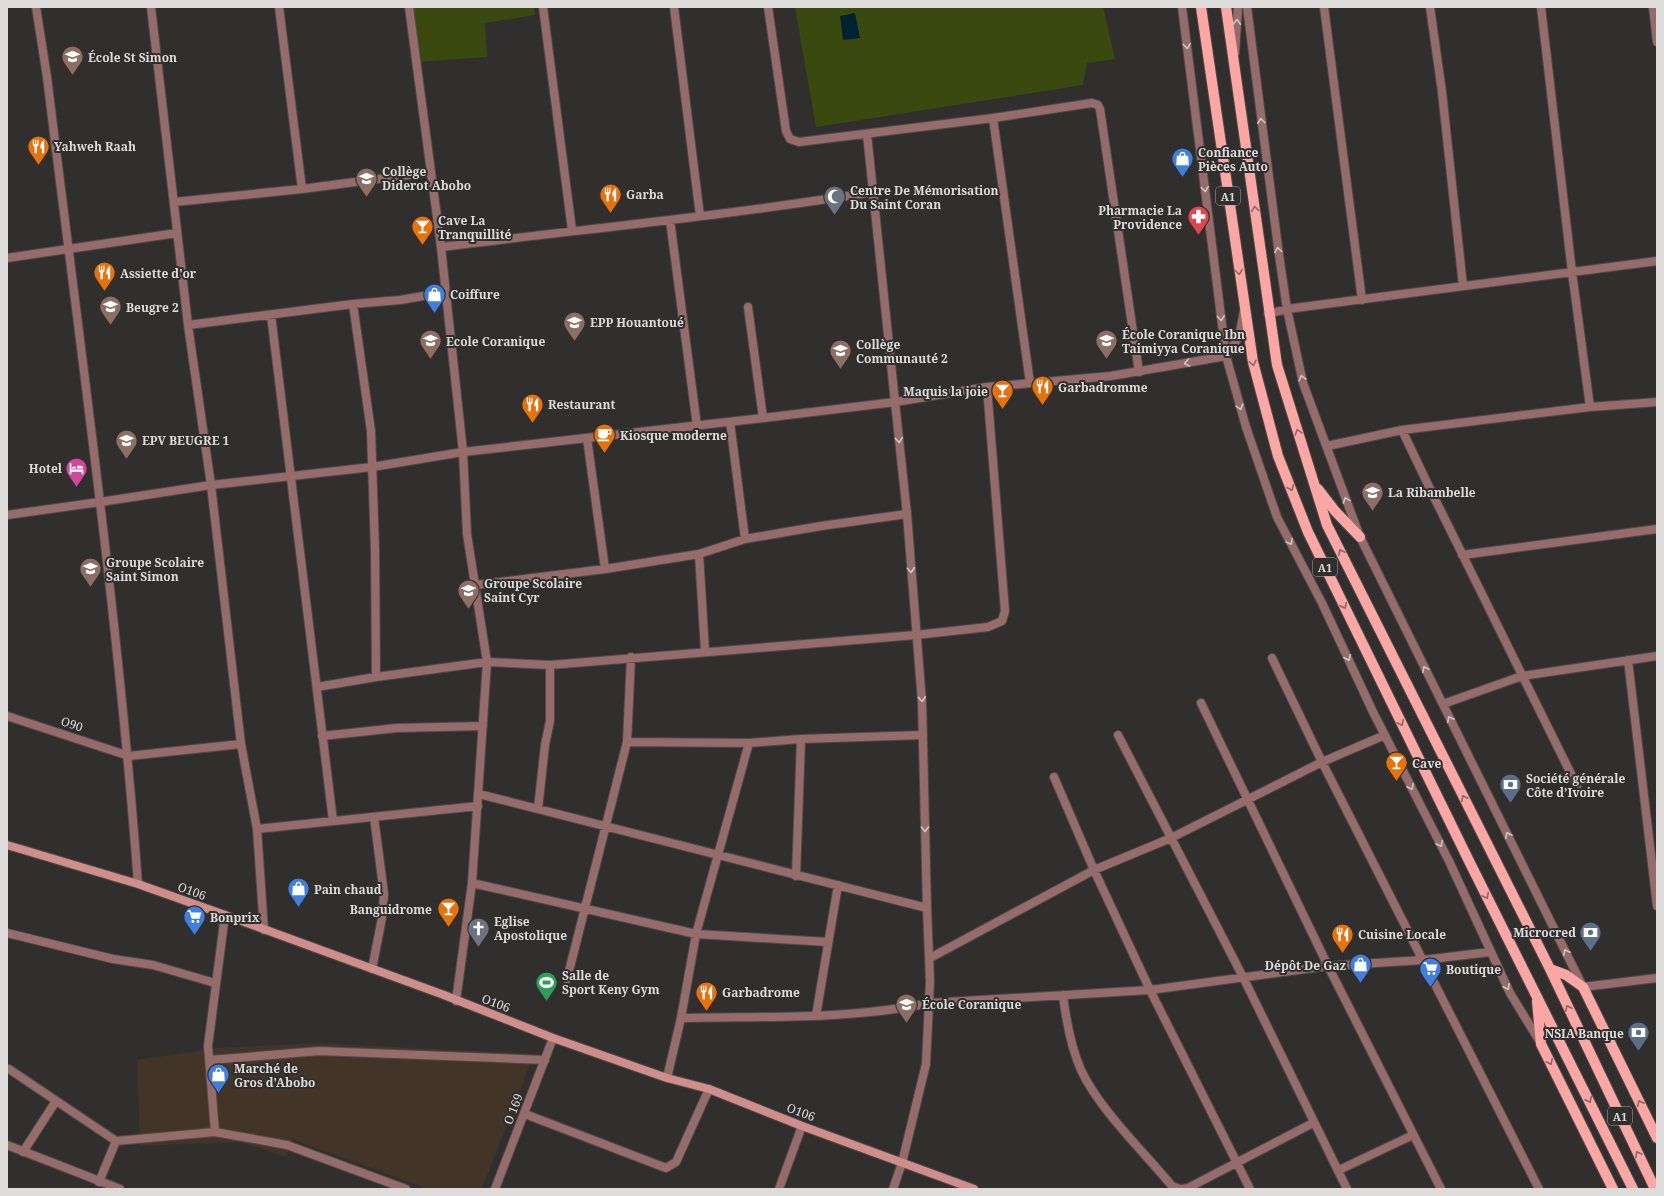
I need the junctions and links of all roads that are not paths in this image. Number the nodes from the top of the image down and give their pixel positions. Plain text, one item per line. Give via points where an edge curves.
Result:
1 (36, 7) edge
2 (151, 7) edge
3 (279, 7) edge
4 (409, 7) edge
5 (542, 7) edge
6 (674, 7) edge
7 (768, 7) edge
8 (1182, 7) edge
9 (1197, 7) edge
10 (1201, 7) edge
11 (1226, 7) edge
12 (1238, 7) edge
13 (1247, 7) edge
14 (1324, 7) edge
15 (1430, 7) edge
16 (1541, 7) edge
17 (1653, 7) edge
18 (1203, 21) junction
19 (1657, 42) edge
20 (1235, 64) junction
21 (993, 118) junction
22 (867, 134) junction
23 (431, 172) junction
24 (302, 189) junction
25 (873, 192) junction
26 (174, 202) junction
27 (700, 216) junction
28 (670, 220) junction
29 (572, 230) junction
30 (177, 233) junction
31 (441, 247) junction
32 (68, 250) junction
33 (7, 258) edge
34 (1657, 260) edge
35 (1572, 272) junction
36 (1463, 286) junction
37 (446, 292) junction
38 (1362, 300) junction
39 (353, 304) junction
40 (748, 306) dead end
41 (1287, 310) junction
42 (1244, 311) junction
43 (1268, 314) junction
44 (271, 315) junction
45 (188, 325) junction
46 (1226, 356) junction
47 (1139, 372) junction
48 (1030, 383) junction
49 (987, 387) junction
50 (894, 402) junction
51 (1657, 402) edge
52 (1590, 407) junction
53 (763, 418) junction
54 (730, 422) junction
55 (697, 426) junction
56 (1402, 430) junction
57 (587, 438) junction
58 (1327, 446) junction
59 (462, 452) junction
60 (372, 467) junction
61 (291, 477) junction
62 (1314, 483) junction
63 (212, 485) junction
64 (100, 502) junction
65 (7, 514) edge
66 (907, 514) junction
67 (1657, 529) edge
68 (1360, 537) junction
69 (745, 539) junction
70 (699, 554) junction
71 (1462, 555) junction
72 (606, 569) junction
73 (476, 585) junction
74 (916, 635) junction
75 (705, 651) junction
76 (1657, 656) edge
77 (631, 657) junction
78 (1272, 658) dead end
79 (1628, 660) junction
80 (486, 662) junction
81 (550, 665) junction
82 (1522, 676) junction
83 (376, 677) junction
84 (317, 687) junction
85 (1201, 703) dead end
86 (1443, 704) junction
87 (7, 716) edge
88 (483, 726) junction
89 (923, 735) junction
90 (1118, 735) dead end
91 (1385, 735) junction
92 (322, 736) junction
93 (801, 738) junction
94 (627, 742) junction
95 (749, 743) junction
96 (241, 744) junction
97 (129, 756) junction
98 (1322, 762) junction
99 (1054, 777) dead end
100 (1577, 786) dead end
101 (479, 794) junction
102 (1248, 799) junction
103 (478, 806) junction
104 (538, 809) junction
105 (374, 817) junction
106 (333, 821) junction
107 (604, 826) junction
108 (257, 829) junction
109 (1171, 838) junction
110 (7, 845) edge
111 (718, 856) junction
112 (1094, 870) junction
113 (796, 876) junction
114 (472, 883) junction
115 (138, 884) junction
116 (838, 885) junction
117 (1657, 906) edge
118 (927, 908) junction
119 (585, 909) junction
120 (225, 915) junction
121 (264, 930) junction
122 (7, 933) edge
123 (696, 934) junction
124 (828, 942) junction
125 (1490, 952) junction
126 (930, 958) junction
127 (1423, 960) junction
128 (1328, 966) junction
129 (372, 969) junction
130 (1550, 970) junction
131 (1243, 977) junction
132 (1657, 978) edge
133 (567, 979) dead end
134 (215, 983) junction
135 (1583, 986) junction
136 (1150, 990) junction
137 (1063, 995) junction
138 (1536, 997) junction
139 (456, 1001) junction
140 (930, 1003) junction
141 (816, 1016) junction
142 (681, 1018) junction
143 (553, 1038) junction
144 (1541, 1044) junction
145 (210, 1060) junction
146 (545, 1060) junction
147 (9, 1069) dead end
148 (667, 1078) junction
149 (709, 1089) junction
150 (56, 1101) junction
151 (525, 1114) junction
152 (1313, 1123) junction
153 (802, 1126) junction
154 (215, 1132) junction
155 (1413, 1135) junction
156 (1657, 1138) edge
157 (116, 1141) junction
158 (7, 1145) edge
159 (23, 1152) junction
160 (902, 1163) junction
161 (1238, 1163) junction
162 (1339, 1170) junction
163 (382, 1181) junction
164 (98, 1185) edge
165 (120, 1189) edge
166 (379, 1189) edge
167 (406, 1189) edge
168 (495, 1189) edge
169 (778, 1189) edge
170 (894, 1189) edge
171 (974, 1189) edge
172 (1181, 1189) edge
173 (1250, 1189) edge
174 (1347, 1189) edge
175 (1441, 1189) edge
176 (1539, 1189) edge
177 (1613, 1189) edge
178 (1633, 1189) edge
179 (1655, 1189) edge

1 - 32 street
2 - 26 street
3 - 24 street
4 - 23 street
5 - 29 street
6 - 27 street
7 - 22 street via 786,131 790,139 799,142
8 -> 46 street
9 - 18 street
10 - 18 main road, A1
11 - 20 main road, A1
20 -> 12 street
41 -> 13 street
14 - 38 street
15 - 36 street
16 - 35 street
17 - 19 street
18 -> 42 main road, A1
43 -> 20 main road, A1
21 - 22 street
21 - 47 street via 1092,103 1098,105
21 - 48 street
22 - 25 street
23 - 24 street
23 - 31 street
24 - 26 street
25 - 27 street
25 - 50 street
26 - 30 street
27 - 28 street
28 - 29 street
28 - 55 street
29 - 31 street
30 - 32 street
30 - 45 street
31 - 37 street
32 - 33 street
32 - 64 street
34 - 35 street
35 - 36 street
35 - 52 street
36 - 38 street
37 - 39 street via 400,300
37 - 59 street
38 - 41 street
39 - 44 street
39 - 60 street via 372,431
40 - 53 street
41 - 43 street
58 -> 41 street via 1303,383
42 - 46 street via 1239,337
42 -> 138 main road, A1 via 1253,362 1278,456 1308,532
62 -> 43 main road, A1 via 1277,365
44 - 45 street
44 - 61 street
45 - 63 street
46 -> 47 street
46 -> 91 street via 1246,427 1277,517 1322,603
47 - 48 street
48 - 49 street
49 - 50 street
49 - 74 street via 1004,611 1002,621 988,627
50 - 53 street
50 -> 66 street
51 - 52 street
52 - 56 street
53 - 54 street
54 - 55 street
54 - 69 street
55 - 57 street
56 - 58 street
56 - 71 street
57 - 59 street
57 - 72 street
68 -> 58 street
59 - 60 street
59 - 73 street via 467,534
60 - 61 street
60 - 83 street
61 - 63 street
61 - 84 street
62 - 68 main road via 1335,511
130 -> 62 main road, A1 via 1328,525
63 - 64 street
63 - 96 street
64 - 65 street
64 - 97 street
66 - 69 street
66 -> 74 street
67 - 71 street
86 -> 68 street
69 - 70 street
70 - 72 street
70 - 75 street
71 - 82 street
72 - 73 street
73 - 80 street
74 - 75 street
74 -> 89 street
75 - 77 street
76 - 79 street
77 - 81 street
77 - 94 street
78 - 98 street
79 - 82 street
79 - 117 street
80 - 81 street
80 - 83 street
80 - 88 street
81 - 104 street via 550,721
82 - 86 street
82 - 100 street
83 - 84 street
84 - 92 street
85 - 102 street
135 -> 86 street
87 - 97 street, O90
88 - 92 street via 397,728
88 - 101 street
89 - 93 street
89 -> 118 street
90 - 109 street
91 - 98 street
91 -> 125 street via 1449,861
92 - 106 street
93 - 95 street
93 - 113 street
94 - 95 street
94 - 107 street
95 - 111 street
96 - 97 street
96 - 108 street
97 - 115 street
98 - 102 street
98 - 127 street
99 - 112 street
101 - 103 street
101 - 104 street
102 - 109 street
102 - 128 street
103 - 105 street
103 - 114 street
104 - 107 street
105 - 106 street
105 - 129 street via 384,894
106 - 108 street
107 - 111 street
107 - 119 street
108 - 121 street
109 - 112 street
109 - 131 street
110 - 115 main road, O106
111 - 113 street
111 - 123 street
112 - 126 street
112 - 136 street
113 - 116 street
114 - 119 street
114 - 139 street
115 - 120 main road, O106
116 - 118 street
116 - 124 street
118 - 126 street
119 - 123 street
119 - 133 street
120 - 121 main road, O106
120 - 134 street
121 - 129 main road, O106
122 - 134 street via 113,959 153,965
123 - 124 street
123 - 142 street
124 - 141 street
125 - 127 street
125 -> 144 street via 1510,993
126 - 140 street
127 - 128 street
127 - 176 street
128 - 131 street
128 - 155 street
129 - 139 main road, O106
130 - 135 main road
179 -> 130 main road, A1
131 - 136 street
131 - 152 street
132 - 135 street
134 - 145 street via 208,1046
156 -> 135 main road
136 - 137 street
136 - 161 street
137 - 140 street
137 - 172 street via 1066,1019 1081,1069 1100,1101 1172,1186
138 - 144 main road
138 -> 178 main road, A1
139 - 143 main road, O106
140 - 141 street via 874,1013
140 - 160 street via 926,1064
141 - 142 street
142 - 148 street
143 - 146 street, O 169
143 - 148 main road, O106
144 -> 177 main road
145 - 146 street via 319,1051
145 - 154 street
146 - 151 street, O 169
147 - 150 street
148 - 149 main road, O106
149 - 151 street via 676,1162 666,1168
149 - 153 main road, O106
150 - 157 street
150 - 159 street
151 - 168 street, O 169
152 - 161 street
152 - 162 street
153 - 160 main road, O106
153 - 169 street
154 - 157 street
154 - 163 street via 287,1145
155 - 162 street
155 - 175 street
157 - 164 street
158 - 159 street
159 - 164 street
160 - 170 street
160 - 171 main road, O106
161 - 172 street
161 - 173 street
162 - 174 street
163 - 166 street
163 - 167 street
164 - 165 street

